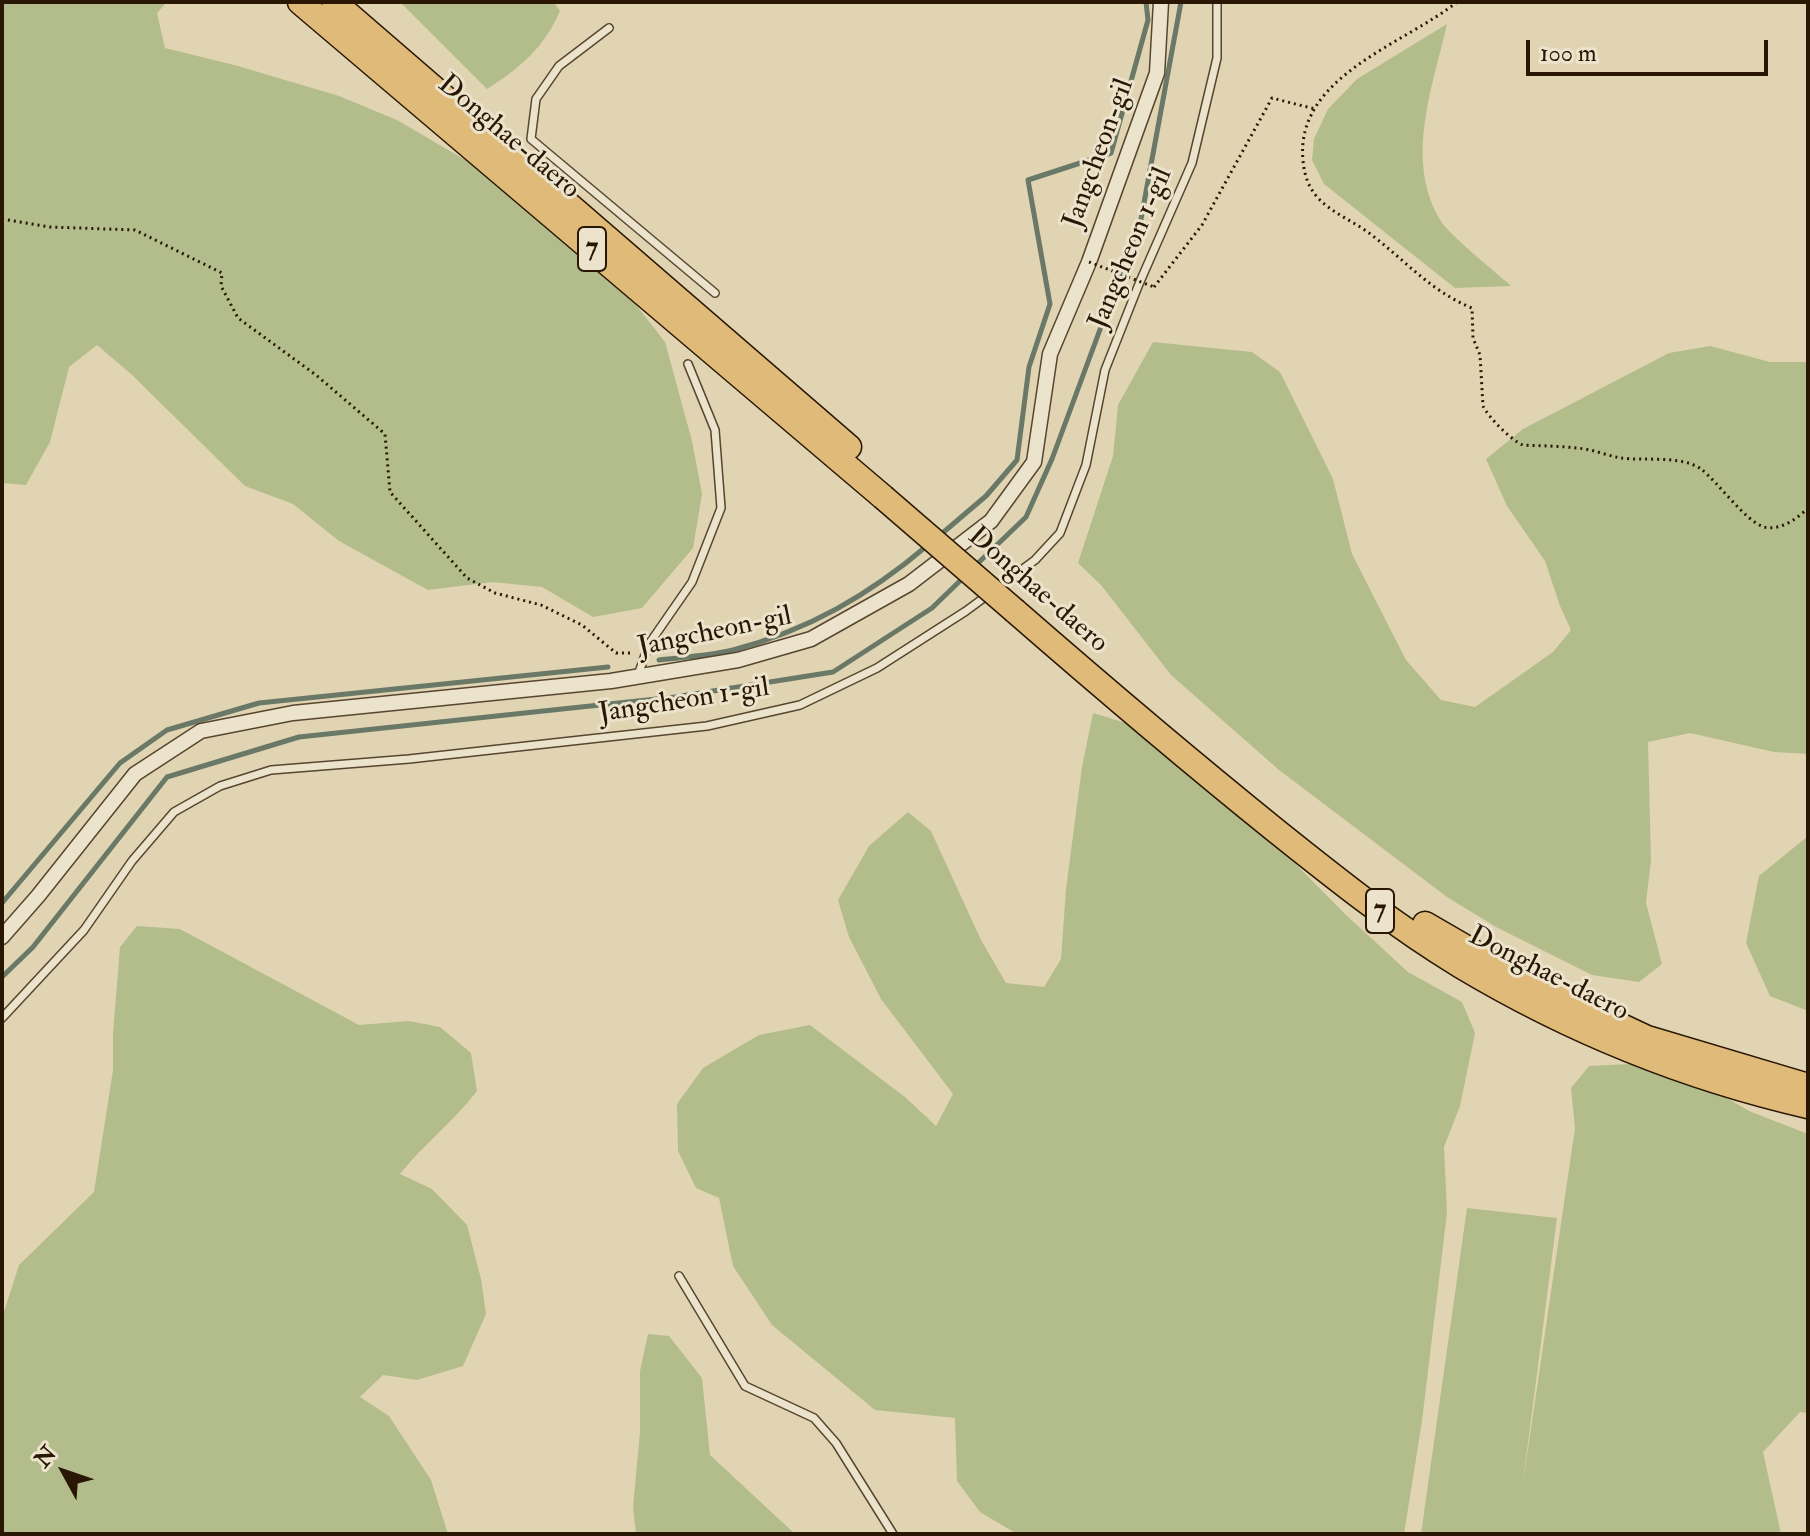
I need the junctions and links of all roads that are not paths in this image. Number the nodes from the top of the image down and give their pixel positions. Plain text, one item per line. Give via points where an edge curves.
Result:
1 (300, 2) edge
2 (334, 2) edge
3 (1161, 2) edge
4 (1217, 2) edge
5 (609, 28) dead end
6 (715, 293) dead end
7 (688, 364) dead end
8 (889, 492) junction
9 (637, 677) junction
10 (2, 937) edge
11 (2, 1018) edge
12 (1802, 1094) edge
13 (679, 1276) dead end
14 (893, 1534) edge

1 - 8 main road, Donghae-daero / 7
2 - 8 main road, Donghae-daero / 7
3 - 9 street, Jangcheon-gil via 1157,73 1050,354 1034,462 991,521 909,584 811,639 738,660
4 - 11 lane, Jangcheon 1-gil via 1217,58 1192,163 1105,370 1086,465 1060,533 1035,560 877,668 800,705 707,726 271,770 220,786 174,812 84,930
5 - 6 lane via 559,66 536,99 531,139
7 - 9 lane via 715,430 721,508 692,582 649,644
8 - 12 main road, Donghae-daero / 7 via 1301,835 1433,930 1513,975 1647,1038
9 - 10 street, Jangcheon-gil via 293,713 201,731 135,774
13 - 14 lane via 745,1386 814,1418 836,1443

